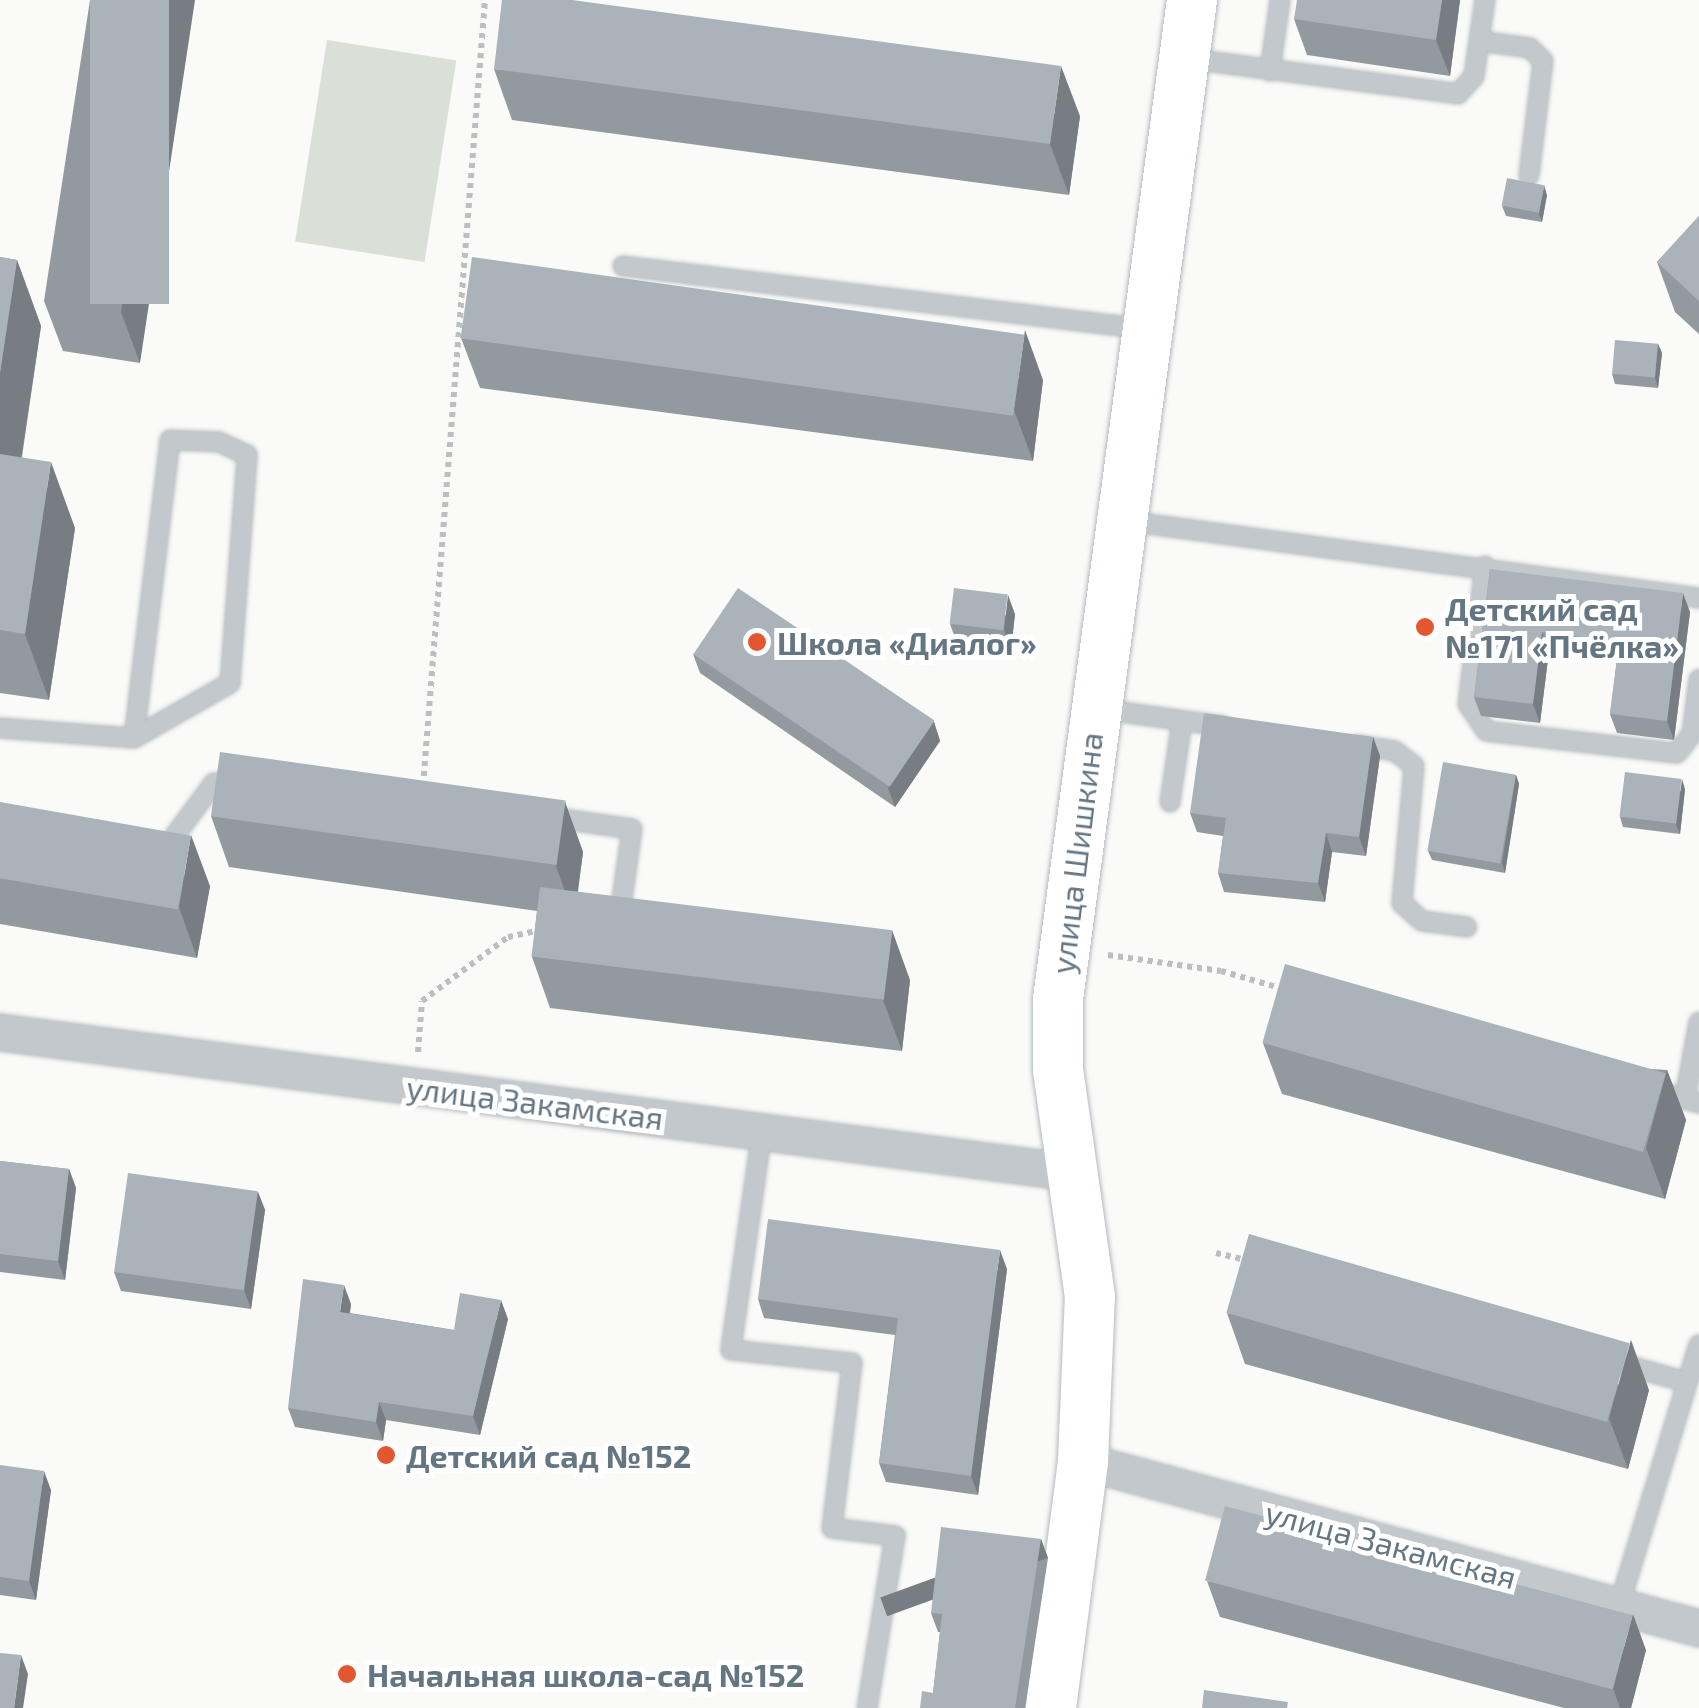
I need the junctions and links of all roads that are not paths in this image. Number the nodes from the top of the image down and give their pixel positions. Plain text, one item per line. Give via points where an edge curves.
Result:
1 (1192, 0) edge
2 (1280, 0) edge
3 (1485, 0) edge
4 (1479, 41) junction
5 (1184, 58) junction
6 (1270, 71) junction
7 (1529, 175) dead end
8 (623, 266) dead end
9 (1146, 330) junction
10 (1119, 520) junction
11 (1485, 566) junction
12 (1699, 598) edge
13 (1699, 680) edge
14 (1094, 708) junction
15 (1182, 720) junction
16 (0, 728) edge
17 (1240, 729) edge
18 (134, 738) junction
19 (1336, 742) edge
20 (252, 786) edge
21 (1170, 802) dead end
22 (518, 813) edge
23 (150, 847) edge
24 (620, 913) edge
25 (1467, 927) dead end
26 (1699, 1022) edge
27 (0, 1032) edge
28 (1628, 1083) edge
29 (1692, 1101) edge
30 (762, 1132) junction
31 (1070, 1172) junction
32 (1699, 1345) edge
33 (1592, 1356) edge
34 (1686, 1382) junction
35 (1083, 1461) junction
36 (1619, 1606) junction
37 (1699, 1628) edge
38 (868, 1708) edge
39 (1051, 1708) edge

1 - 5 street, улица Шишкина
2 - 6 lane
3 - 4 lane
4 - 6 lane via 1468,88 1446,96
4 - 7 lane via 1530,48 1543,61
5 - 6 lane
5 - 9 street, улица Шишкина
8 - 9 lane
9 - 10 street, улица Шишкина
10 - 11 lane
10 - 14 street, улица Шишкина
11 - 12 lane
11 - 13 lane via 1468,704 1486,731 1677,753 1692,734
14 - 15 lane
14 - 31 street, улица Шишкина via 1058,998
15 - 17 lane
15 - 21 lane
16 - 18 lane
18 - 18 lane via 230,683 247,455 219,442 170,440
19 - 25 lane via 1395,750 1414,766 1402,903 1422,921
20 - 23 lane via 214,784 169,849
22 - 24 lane via 632,829
26 - 29 lane
27 - 30 street, улица Закамская
28 - 29 lane
30 - 31 street, улица Закамская
30 - 38 lane via 731,1350 852,1363 832,1528 895,1536
31 - 35 street, улица Шишкина via 1090,1297
32 - 34 lane
33 - 34 lane
34 - 36 lane
35 - 36 street, улица Закамская
35 - 39 street, улица Шишкина
36 - 37 street, улица Закамская

